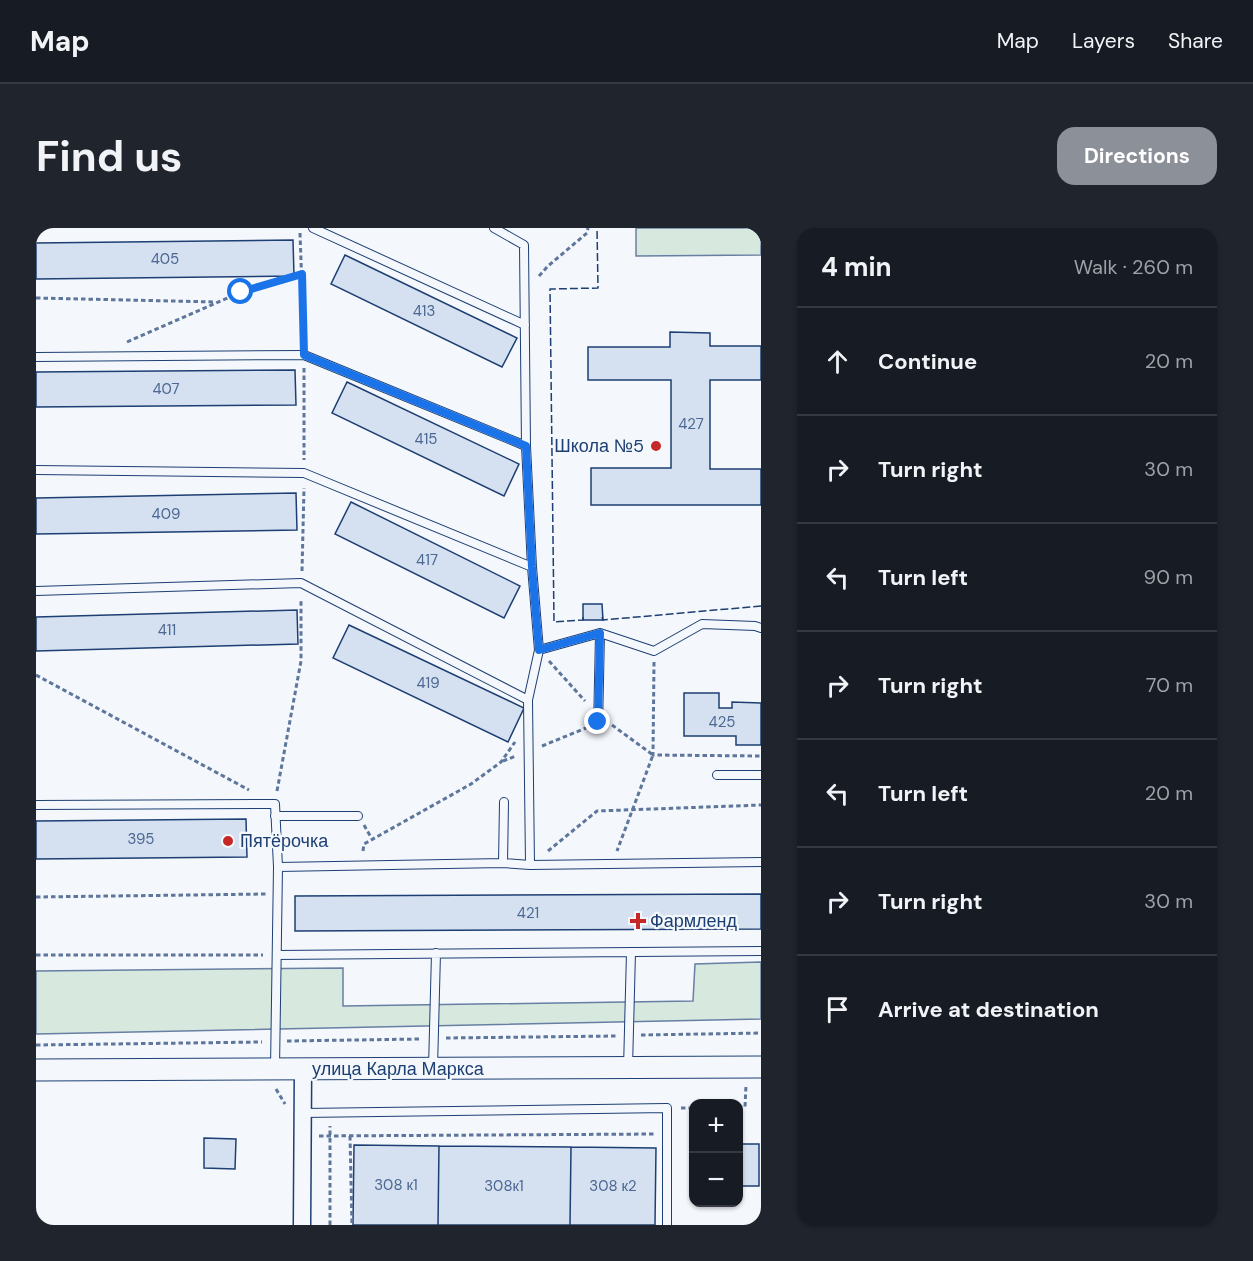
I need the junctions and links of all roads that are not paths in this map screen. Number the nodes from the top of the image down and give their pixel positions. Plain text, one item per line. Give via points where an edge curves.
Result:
1 (313, 228) edge
2 (494, 228) edge
3 (525, 325) junction
4 (36, 357) edge
5 (526, 446) junction
6 (36, 470) edge
7 (532, 567) junction
8 (36, 591) edge
9 (761, 628) edge
10 (600, 633) junction
11 (539, 650) junction
12 (528, 700) junction
13 (598, 726) road end
14 (717, 775) dead end
15 (761, 775) edge
16 (504, 801) dead end
17 (36, 805) edge
18 (275, 816) junction
19 (358, 816) dead end
20 (761, 862) edge
21 (503, 863) junction
22 (530, 865) junction
23 (279, 867) junction
24 (761, 951) edge
25 (631, 952) junction
26 (436, 953) junction
27 (277, 955) junction
28 (754, 1067) edge
29 (433, 1068) junction
30 (628, 1068) junction
31 (303, 1069) junction
32 (36, 1070) edge
33 (269, 1075) junction
34 (303, 1113) junction
35 (302, 1225) edge
36 (667, 1225) edge

1 - 3 lane
2 - 3 lane via 524,245
3 - 5 lane
4 - 5 lane via 304,355
5 - 7 lane
6 - 7 lane via 304,473
7 - 11 lane
8 - 12 lane via 301,583
9 - 10 lane via 702,624 654,651
10 - 11 lane
10 - 13 lane
11 - 12 lane
12 - 22 lane
14 - 15 lane
16 - 21 lane
17 - 18 lane via 275,804
18 - 19 lane
18 - 23 lane
20 - 22 lane
21 - 22 lane
21 - 23 lane
23 - 27 lane
24 - 25 lane
25 - 26 lane
25 - 30 lane
26 - 27 lane
26 - 29 lane
27 - 33 lane via 276,1041
28 - 30 street, улица Карла Маркса
29 - 30 street, улица Карла Маркса
29 - 31 street, улица Карла Маркса
31 - 33 street, улица Карла Маркса
31 - 34 street
32 - 33 street, улица Карла Маркса
34 - 35 street
34 - 36 lane via 667,1108

